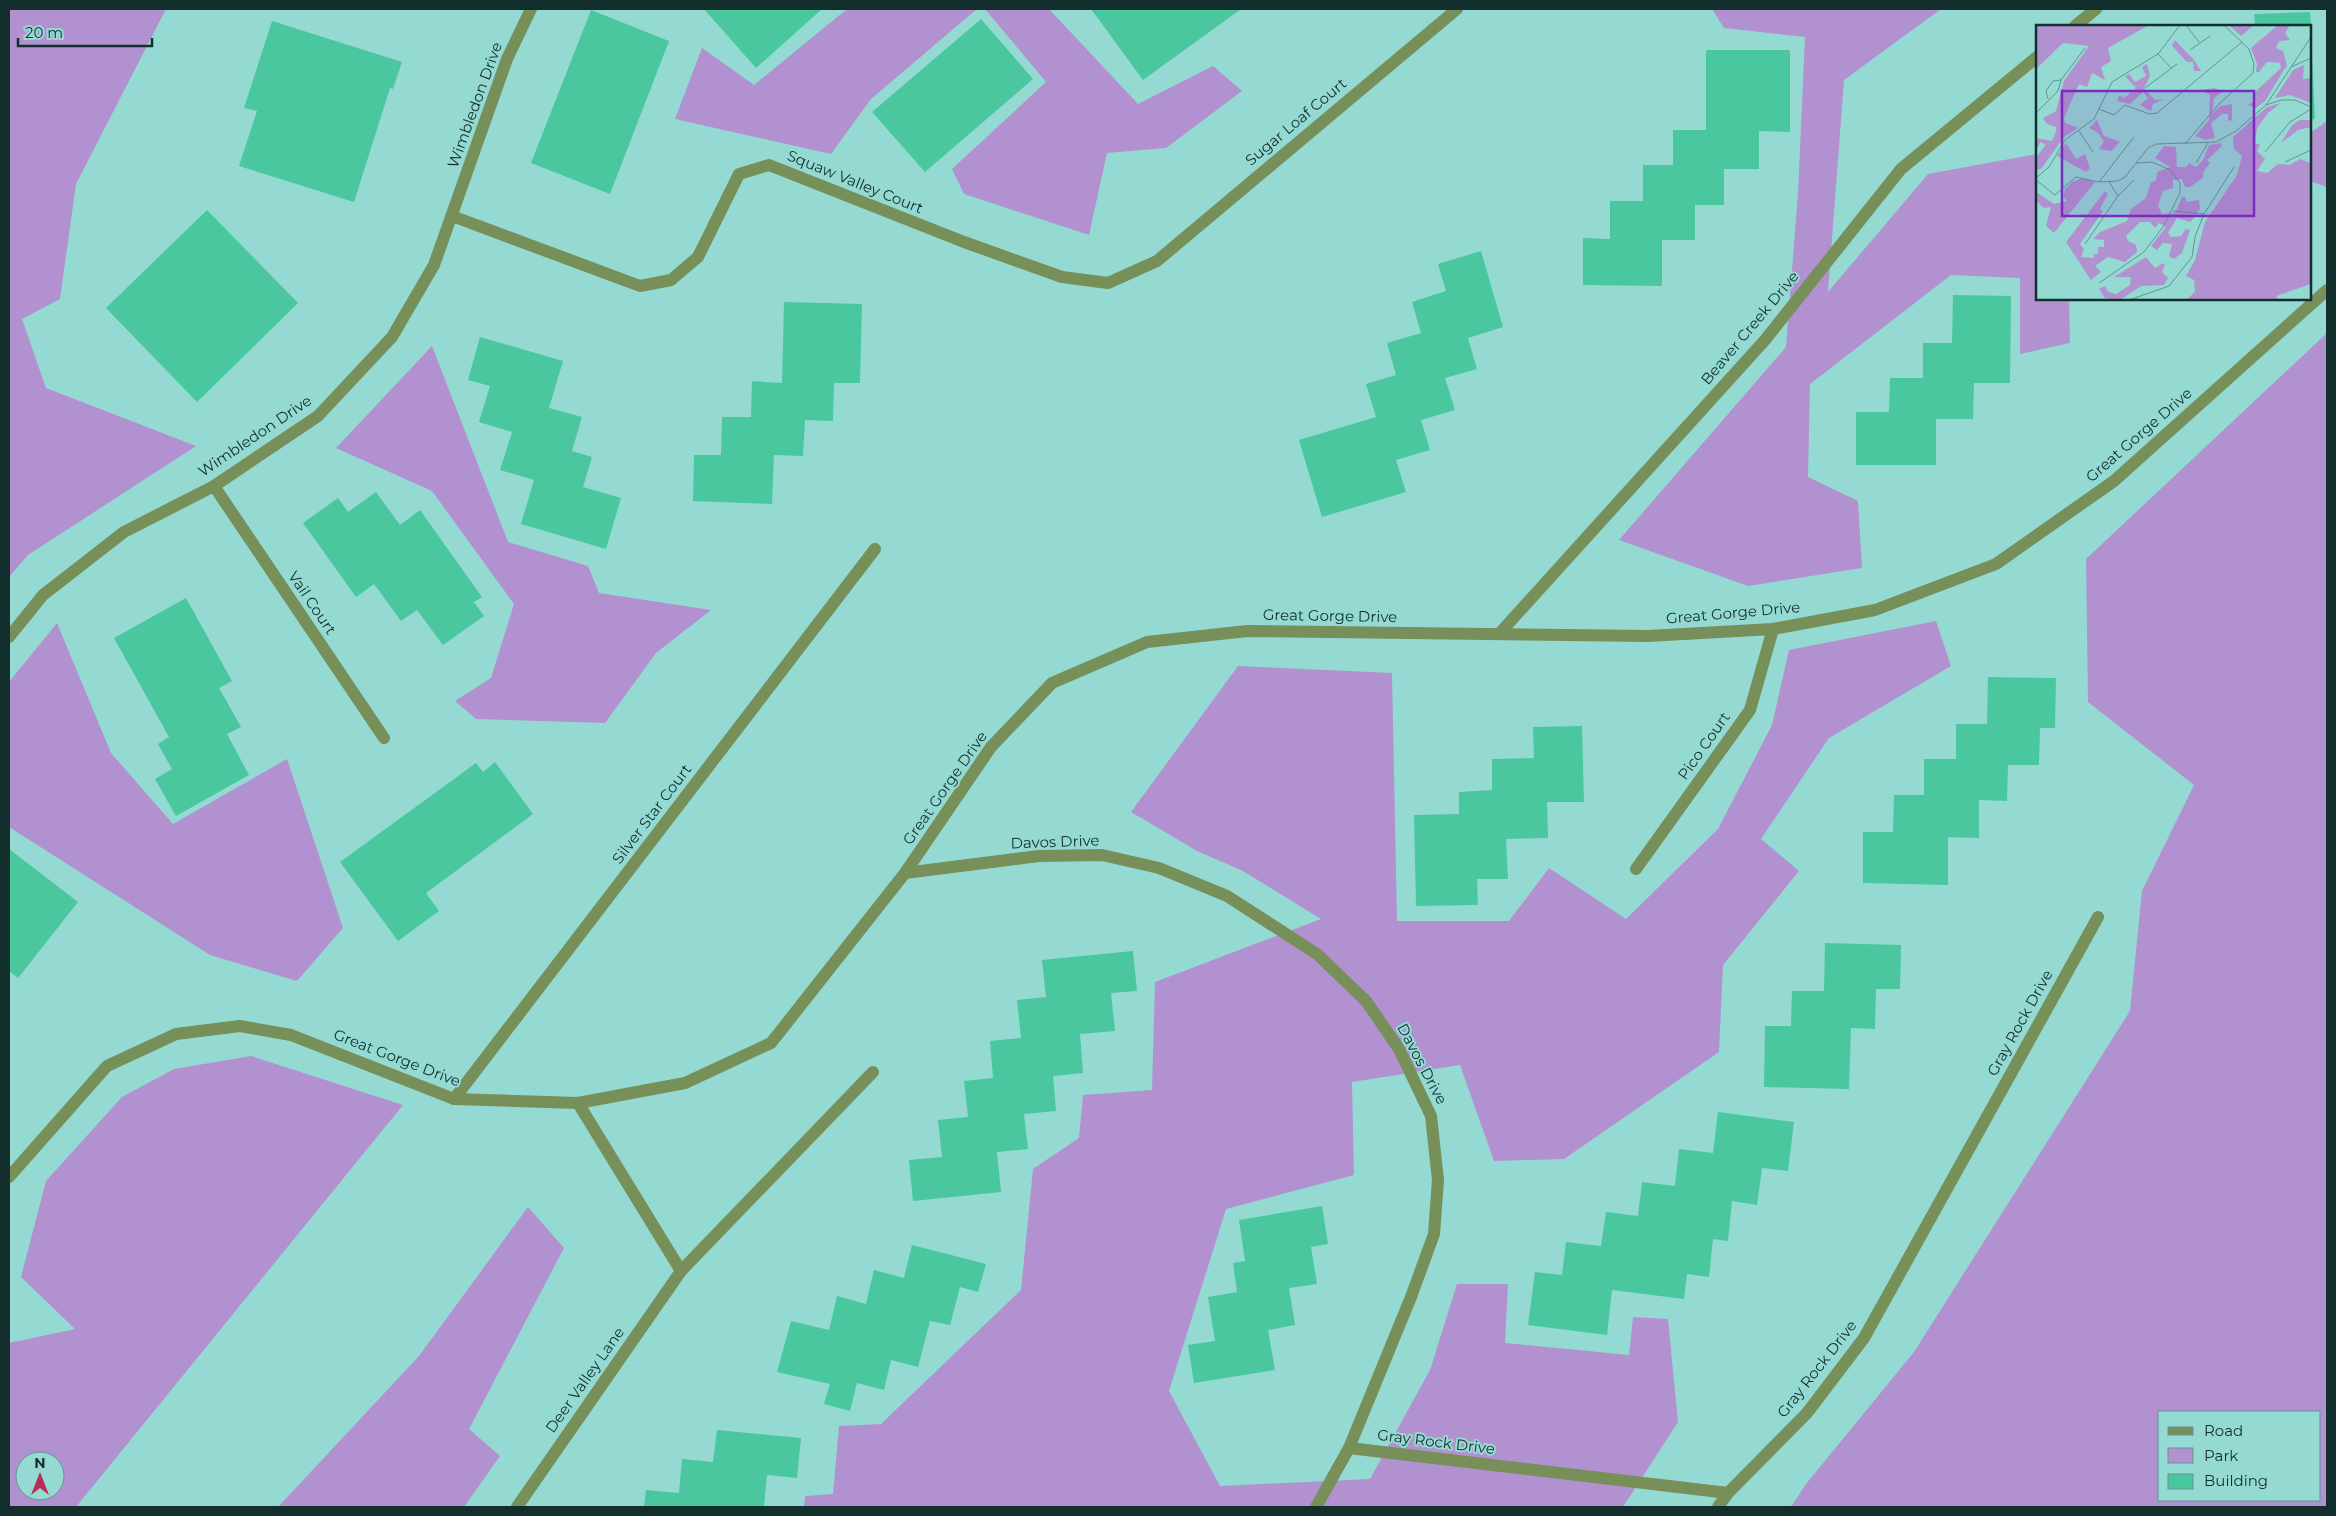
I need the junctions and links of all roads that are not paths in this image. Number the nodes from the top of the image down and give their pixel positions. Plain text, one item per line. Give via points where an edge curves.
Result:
1 (531, 9) edge
2 (1457, 9) edge
3 (2096, 9) edge
4 (2076, 25) edge
5 (2036, 58) edge
6 (452, 216) junction
7 (1157, 261) joint
8 (2327, 290) edge
9 (214, 486) junction
10 (875, 550) dead end
11 (1773, 629) junction
12 (1499, 634) junction
13 (9, 637) edge
14 (384, 738) dead end
15 (1636, 869) dead end
16 (905, 873) junction
17 (2098, 916) dead end
18 (873, 1072) dead end
19 (454, 1099) junction
20 (578, 1103) junction
21 (9, 1177) edge
22 (681, 1271) junction
23 (1349, 1448) junction
24 (1728, 1493) junction
25 (516, 1507) edge
26 (1316, 1507) edge
27 (1718, 1507) edge

1 - 6 street, Wimbledon Drive via 507,59
2 - 7 street, Sugar Loaf Court
3 - 4 street
5 - 12 street, Beaver Creek Drive via 1901,169 1765,340
6 - 7 street, Squaw Valley Court via 640,286 671,280 698,257 738,174 769,165 1062,277 1108,283
6 - 9 street, Wimbledon Drive via 434,266 392,337 318,416
8 - 11 street, Great Gorge Drive via 2114,480 1996,564 1875,610
9 - 13 street, Wimbledon Drive via 124,532 43,596
9 - 14 street, Vail Court
10 - 19 street, Silver Star Court
11 - 12 street, Great Gorge Drive via 1648,636
11 - 15 street, Pico Court via 1750,710
12 - 16 street, Great Gorge Drive via 1247,631 1147,642 1052,683 991,747
16 - 20 street, Great Gorge Drive via 771,1043 685,1083
16 - 23 street, Davos Drive via 1039,856 1102,855 1159,868 1227,896 1309,948 1366,1001 1399,1049 1431,1116 1438,1180 1434,1234
17 - 24 street, Gray Rock Drive via 1864,1338 1807,1413
18 - 22 street, Deer Valley Lane
19 - 20 street, Great Gorge Drive
19 - 21 street, Great Gorge Drive via 292,1035 240,1026 176,1034 107,1066
20 - 22 street
22 - 25 street, Deer Valley Lane
23 - 24 street, Gray Rock Drive
23 - 26 street, Davos Drive
24 - 27 street

